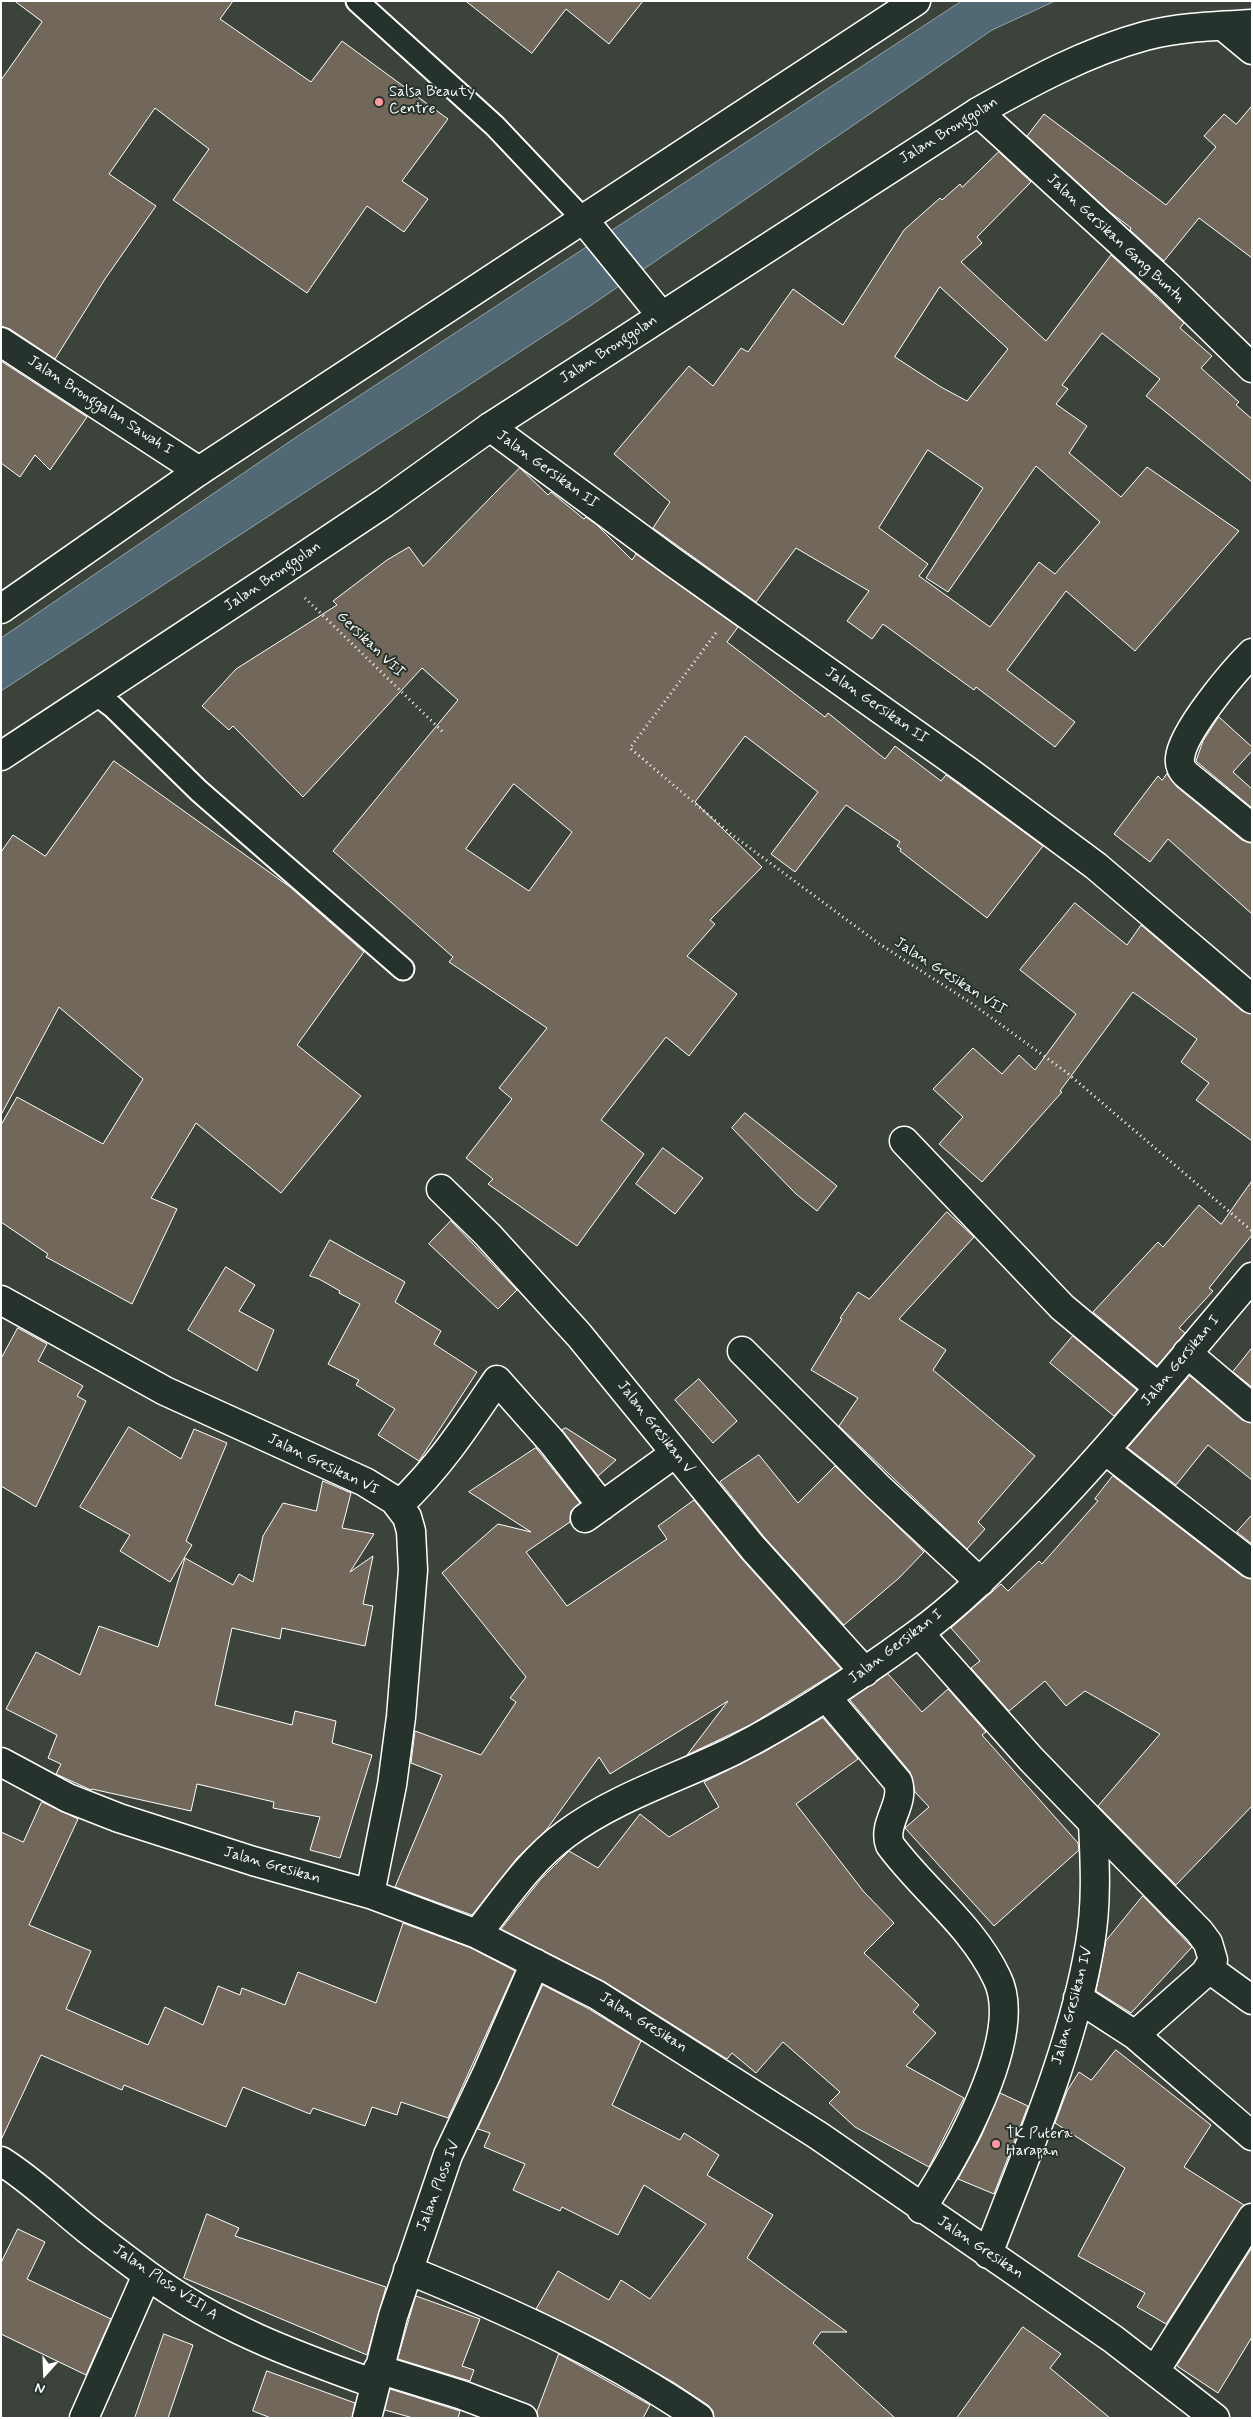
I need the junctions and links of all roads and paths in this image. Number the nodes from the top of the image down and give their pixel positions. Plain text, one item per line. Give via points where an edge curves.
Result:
1 (357, 1) edge
2 (916, 1) edge
3 (1252, 24) edge
4 (1223, 26) junction
5 (1252, 50) edge
6 (978, 112) junction
7 (587, 225) junction
8 (658, 312) junction
9 (1, 342) edge
10 (1252, 368) edge
11 (490, 427) junction
12 (199, 471) junction
13 (279, 573) junction
14 (735, 606) junction
15 (1, 609) edge
16 (1247, 667) edge
17 (96, 695) junction
18 (444, 734) dead end
19 (1, 756) edge
20 (1252, 828) edge
21 (404, 969) dead end
22 (1252, 999) edge
23 (904, 1141) dead end
24 (441, 1189) dead end
25 (1252, 1231) edge
26 (1252, 1277) edge
27 (1, 1300) edge
28 (742, 1351) dead end
29 (1188, 1353) junction
30 (1158, 1387) junction
31 (1252, 1408) edge
32 (1104, 1450) junction
33 (674, 1454) junction
34 (399, 1505) junction
35 (1252, 1564) edge
36 (980, 1582) junction
37 (919, 1633) junction
38 (865, 1672) junction
39 (827, 1698) junction
40 (1, 1762) edge
41 (1092, 1823) junction
42 (370, 1894) junction
43 (477, 1934) junction
44 (535, 1963) junction
45 (1208, 1968) junction
46 (1078, 1998) junction
47 (1252, 2000) edge
48 (1136, 2035) junction
49 (1252, 2136) edge
50 (1, 2161) edge
51 (922, 2209) junction
52 (1252, 2218) edge
53 (988, 2254) junction
54 (408, 2270) junction
55 (147, 2274) junction
56 (1155, 2371) junction
57 (376, 2377) junction
58 (1210, 2416) edge
59 (84, 2418) edge
60 (367, 2418) edge
61 (523, 2418) edge
62 (699, 2418) edge

1 - 7 lane via 495,126
2 - 7 street
3 - 4 street, Jalan Bronggolan
4 - 5 street
4 - 6 street, Jalan Bronggolan via 1173,31 1119,45 1038,79
6 - 8 street, Jalan Bronggolan
6 - 10 street, Jalan Gersikan Gang Buntu via 1167,285
7 - 8 street
7 - 12 street
8 - 11 street, Jalan Bronggolan
9 - 12 street, Jalan Bronggalan Sawah I
11 - 13 street, Jalan Bronggolan
11 - 14 street, Jalan Gersikan II
12 - 15 street
13 - 17 street, Jalan Bronggolan
13 - 18 path, Gersikan VII
14 - 22 street, Jalan Gersikan II via 1096,866
14 - 25 path, Jalan Gresikan VII via 630,748 731,834 878,943 971,1003 1066,1072
16 - 20 street via 1195,725 1180,758 1181,768 1187,776
17 - 19 street, Jalan Bronggolan
17 - 21 lane via 113,707 199,790
23 - 30 street via 1062,1308
24 - 33 street, Jalan Gresikan V via 488,1235 579,1335
26 - 29 street, Jalan Gersikan I
27 - 34 street, Jalan Gresikan VI via 165,1391 365,1482
28 - 36 street via 794,1405
29 - 30 street, Jalan Gersikan I
29 - 31 street
30 - 32 street, Jalan Gersikan I
32 - 35 street
32 - 36 street, Jalan Gersikan I
33 - 34 street via 593,1512 552,1442 497,1380 447,1454
33 - 38 street, Jalan Gresikan V via 753,1548
34 - 42 street, Jalan Gresikan VI via 411,1531 412,1607 392,1785
36 - 37 street, Jalan Gersikan I
37 - 38 street, Jalan Gersikan I
37 - 41 street
38 - 39 street, Jalan Gersikan I
39 - 43 street, Jalan Gersikan I via 731,1752 632,1797 565,1834 538,1858
39 - 51 street via 898,1782 901,1795 889,1829 890,1845 971,1936 1003,1991 1001,2041 985,2090 952,2160
40 - 42 street, Jalan Gresikan via 68,1798 119,1818
41 - 45 street via 1199,1931 1213,1954
41 - 46 street, Jalan Gresikan IV via 1096,1884 1094,1912
42 - 43 street, Jalan Gresikan
43 - 44 street, Jalan Gresikan
44 - 51 street, Jalan Gresikan via 597,1995 739,2084
44 - 54 street, Jalan Ploso IV via 448,2155
45 - 47 street
45 - 48 street
46 - 48 street
46 - 53 street, Jalan Gresikan IV via 1054,2078
48 - 49 street
50 - 55 street, Jalan Ploso VIII A
51 - 53 street, Jalan Gresikan
52 - 56 street
53 - 56 street, Jalan Gresikan
54 - 57 street, Jalan Ploso IV
54 - 62 street via 583,2348
55 - 57 street, Jalan Ploso VIII A via 228,2326 284,2351
55 - 59 street
56 - 58 street, Jalan Gresikan
57 - 60 street, Jalan Ploso IV
57 - 61 street, Jalan Ploso VIII A via 462,2395

